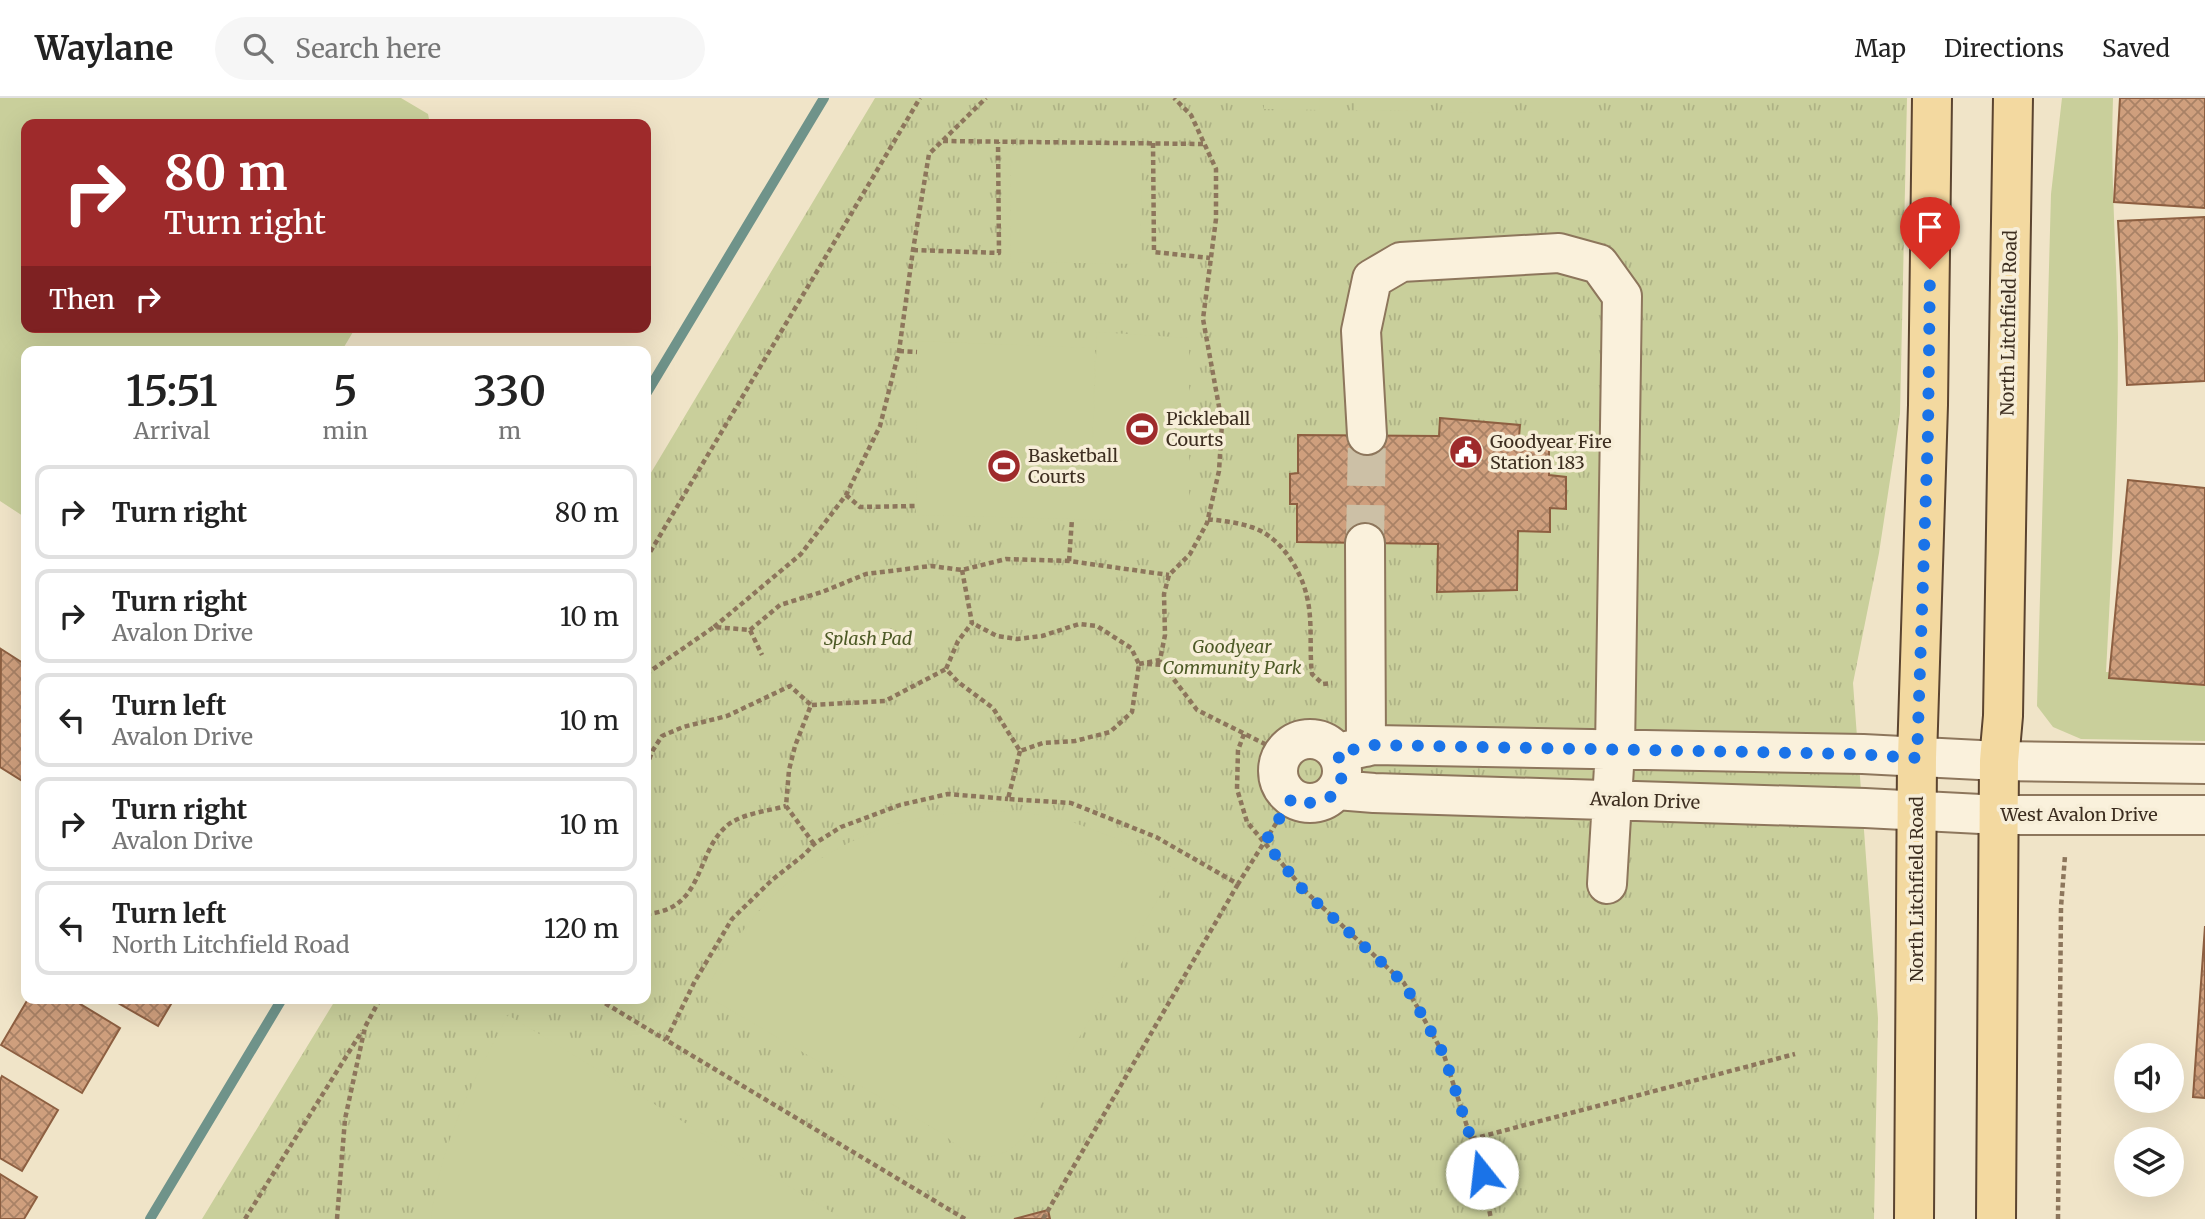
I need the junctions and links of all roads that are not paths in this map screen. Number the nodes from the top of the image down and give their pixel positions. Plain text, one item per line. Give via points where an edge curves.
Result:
1 (1932, 98) edge
2 (2013, 98) edge
3 (1367, 435) tunnel mouth
4 (1365, 543) tunnel mouth
5 (1615, 750) junction
6 (1917, 758) junction
7 (1999, 761) junction
8 (1347, 763) junction
9 (2205, 764) edge
10 (1613, 801) junction
11 (1935, 811) junction
12 (2000, 815) junction
13 (2205, 815) edge
14 (1607, 884) dead end
15 (1914, 1219) edge
16 (1996, 1219) edge

1 - 6 main road, North Litchfield Road
2 - 7 main road, North Litchfield Road
3 - 5 street via 1362,331 1371,279 1401,262 1559,253 1599,264 1622,296
4 - 8 street via 1365,682
5 - 6 street, Avalon Drive
5 - 8 street, Avalon Drive via 1374,745
5 - 10 street
6 - 7 street, Avalon Drive
6 - 11 main road, North Litchfield Road
7 - 9 street
7 - 12 main road, North Litchfield Road
8 - 8 street, Avalon Drive via 1330,745 1300,740 1283,753 1280,782 1292,798 1317,803 1332,796
8 - 10 street, Avalon Drive via 1374,793
10 - 11 street, Avalon Drive
10 - 14 street
11 - 12 street, West Avalon Drive
11 - 15 main road, North Litchfield Road
12 - 13 street, West Avalon Drive
12 - 16 main road, North Litchfield Road

